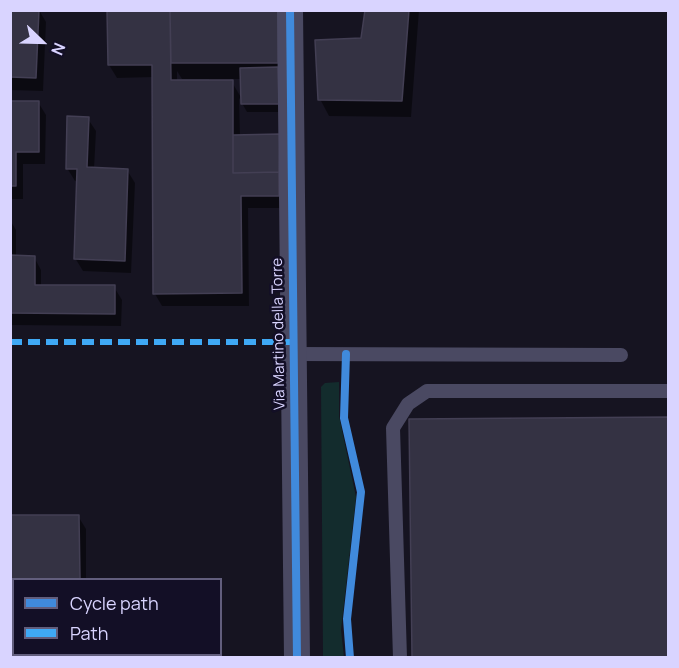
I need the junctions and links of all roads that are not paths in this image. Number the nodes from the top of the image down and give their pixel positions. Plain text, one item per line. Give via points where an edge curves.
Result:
1 (290, 10) edge
2 (292, 354) junction
3 (621, 355) dead end
4 (669, 391) edge
5 (297, 657) edge
6 (400, 657) edge

1 - 2 street, Via Martino della Torre
2 - 3 lane
2 - 5 street, Via Martino della Torre
4 - 6 lane via 427,391 408,404 393,428

